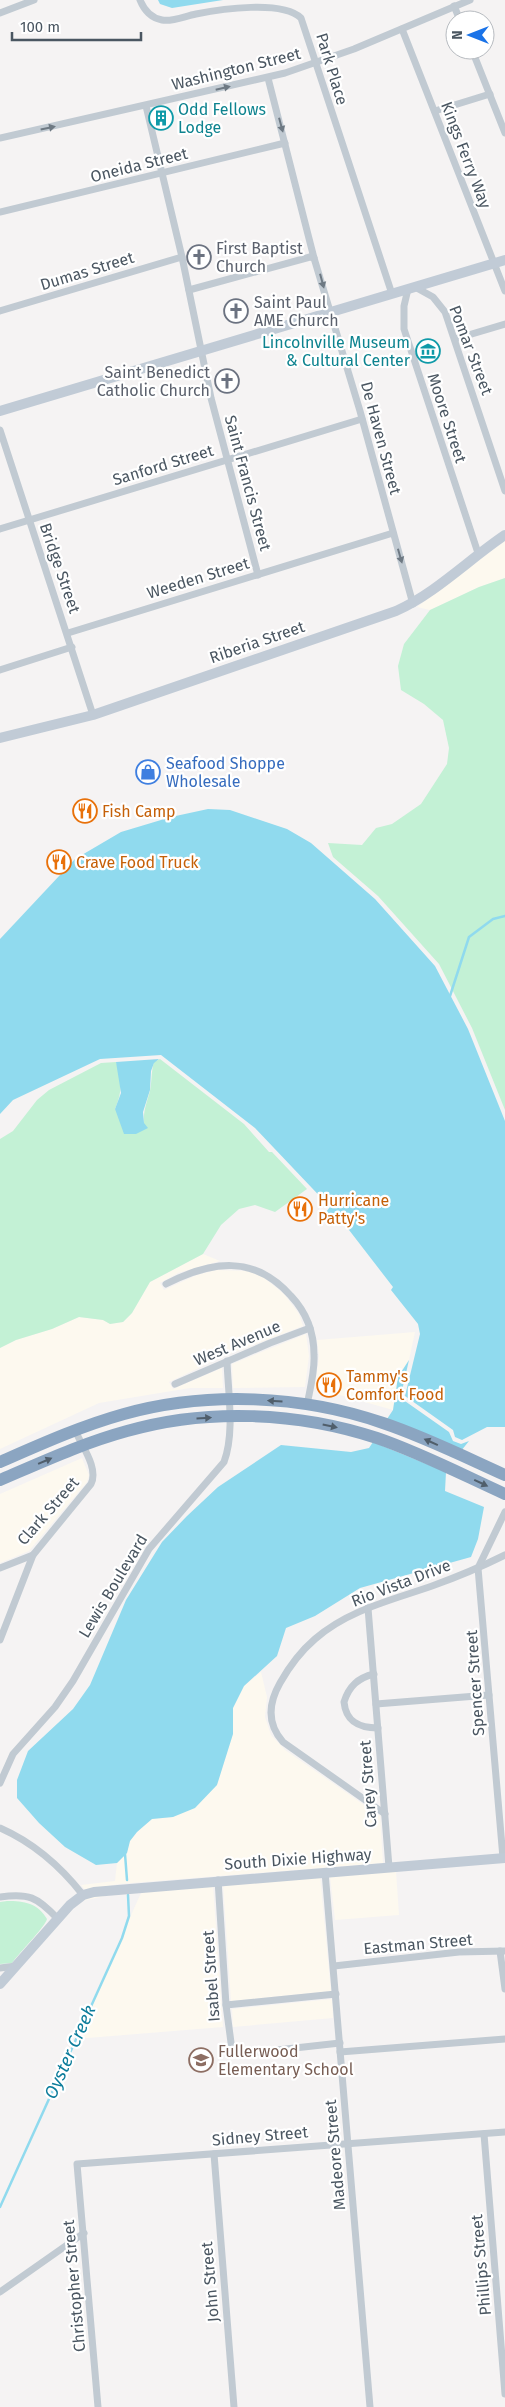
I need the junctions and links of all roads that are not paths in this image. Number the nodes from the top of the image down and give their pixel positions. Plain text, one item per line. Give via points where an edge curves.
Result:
1 (34, 0) edge
2 (140, 0) edge
3 (470, 0) edge
4 (454, 6) junction
5 (456, 10) edge
6 (0, 13) edge
7 (402, 29) junction
8 (476, 60) edge
9 (316, 62) junction
10 (268, 78) junction
11 (490, 94) junction
12 (146, 106) junction
13 (435, 111) junction
14 (505, 133) edge
15 (0, 138) edge
16 (285, 143) junction
17 (162, 173) junction
18 (0, 212) edge
19 (182, 256) junction
20 (314, 258) junction
21 (505, 260) edge
22 (494, 263) junction
23 (412, 288) junction
24 (189, 290) junction
25 (505, 291) edge
26 (392, 294) junction
27 (0, 311) edge
28 (330, 312) junction
29 (505, 324) edge
30 (455, 339) junction
31 (200, 350) junction
32 (0, 411) edge
33 (362, 419) junction
34 (0, 430) edge
35 (227, 460) junction
36 (505, 491) edge
37 (30, 520) junction
38 (0, 529) edge
39 (393, 533) junction
40 (505, 535) edge
41 (478, 553) junction
42 (258, 575) junction
43 (413, 604) junction
44 (68, 633) junction
45 (72, 647) junction
46 (0, 670) edge
47 (93, 715) junction
48 (0, 738) edge
49 (166, 1284) dead end
50 (310, 1328) junction
51 (226, 1361) junction
52 (176, 1384) dead end
53 (229, 1400) junction
54 (308, 1404) junction
55 (229, 1416) junction
56 (75, 1430) junction
57 (82, 1446) junction
58 (0, 1462) edge
59 (505, 1475) edge
60 (0, 1480) edge
61 (505, 1494) edge
62 (505, 1512) edge
63 (33, 1555) junction
64 (505, 1555) edge
65 (0, 1568) edge
66 (478, 1568) junction
67 (368, 1608) junction
68 (0, 1640) edge
69 (374, 1674) junction
70 (489, 1696) junction
71 (376, 1704) junction
72 (378, 1728) junction
73 (0, 1783) edge
74 (384, 1814) junction
75 (0, 1828) edge
76 (504, 1858) edge
77 (388, 1867) junction
78 (325, 1872) junction
79 (218, 1880) junction
80 (83, 1895) junction
81 (0, 1896) edge
82 (57, 1918) junction
83 (502, 1951) edge
84 (17, 1966) junction
85 (334, 1966) junction
86 (0, 1968) edge
87 (0, 1984) edge
88 (505, 1990) edge
89 (336, 1994) junction
90 (226, 2006) junction
91 (505, 2039) edge
92 (340, 2043) junction
93 (340, 2052) junction
94 (505, 2132) edge
95 (484, 2134) junction
96 (348, 2142) junction
97 (214, 2154) junction
98 (77, 2164) joint
99 (84, 2234) junction
100 (0, 2292) edge
101 (505, 2394) edge
102 (98, 2407) edge
103 (234, 2407) edge
104 (370, 2407) edge

1 - 6 street
2 - 9 street, Park Place via 148,13 163,20 231,8 292,10 303,22
3 - 4 street, Washington Street
4 - 5 street
4 - 7 street, Washington Street
7 - 9 street, Washington Street
7 - 13 street, Kings Ferry Way
8 - 11 street
9 - 10 street, Washington Street
9 - 26 street, Park Place
12 -> 10 street, Washington Street
10 -> 16 street, De Haven Street
11 - 13 street
11 - 14 street
15 -> 12 street, Washington Street
12 - 17 street, Saint Francis Street
13 - 22 street, Kings Ferry Way
16 - 17 street, Oneida Street
16 - 20 street, De Haven Street
17 - 18 street, Oneida Street
17 - 19 street, Saint Francis Street
19 - 24 street, Saint Francis Street
19 - 27 street, Dumas Street
20 - 24 street
20 -> 28 street, De Haven Street
21 - 22 street
22 - 23 street
22 - 25 street, Kings Ferry Way
23 - 26 street
23 - 30 street, Pomar Street via 425,291 440,304
23 - 41 street, Moore Street via 404,306 404,329
24 - 31 street, Saint Francis Street
26 - 28 street
28 - 31 street
28 - 33 street, De Haven Street
29 - 30 street
30 - 36 street, Pomar Street
31 - 32 street
31 - 35 street, Saint Francis Street
33 - 35 street, Sanford Street
33 - 39 street, De Haven Street
34 - 37 street, Bridge Street
35 - 37 street, Sanford Street
35 - 42 street, Saint Francis Street
37 - 38 street, Sanford Street
37 - 44 street, Bridge Street
39 - 42 street, Weeden Street
39 -> 43 street, De Haven Street
40 - 41 street, Riberia Street
41 - 43 street, Riberia Street
42 - 44 street, Weeden Street
43 - 47 street, Riberia Street
44 - 45 street, Bridge Street
45 - 46 street
45 - 47 street, Bridge Street
47 - 48 street, Riberia Street
49 - 50 street via 215,1266 256,1269 288,1291 304,1312
50 - 51 street, West Avenue
50 - 54 street via 314,1356
51 - 52 street, West Avenue
51 - 53 street, Lewis Boulevard
54 -> 53 highway
53 - 55 street, Lewis Boulevard
53 - 56 highway via 148,1408
59 -> 54 highway via 390,1425
57 -> 55 highway via 129,1430 179,1419
55 -> 61 highway via 304,1421 353,1431 399,1447
55 - 73 street, Lewis Boulevard via 224,1462 148,1549 74,1681 13,1754
56 - 57 street, Clark Street
56 - 58 highway
60 -> 57 highway
57 - 63 street, Clark Street via 94,1478
62 - 66 street
63 - 65 street, Clark Street
63 - 68 street
64 - 66 street, Rio Vista Drive
66 - 67 street, Rio Vista Drive
66 - 70 street, Spencer Street
67 - 69 street, Carey Street
67 - 74 street, Rio Vista Drive via 316,1638 297,1658 274,1694 270,1717 283,1742
69 - 71 street, Carey Street
69 - 72 street, Carey Street via 352,1686 344,1702 348,1717 354,1723
70 - 71 street
70 - 76 street, Spencer Street
71 - 72 street, Carey Street
72 - 74 street, Carey Street
74 - 77 street, Carey Street
75 - 80 street via 34,1847
76 - 77 street, South Dixie Highway
77 - 78 street, South Dixie Highway
78 - 79 street, South Dixie Highway
78 - 85 street, Madeore Street
79 - 80 street, South Dixie Highway
79 - 90 street, Isabel Street
80 - 82 street
81 - 82 street via 31,1896 42,1902
82 - 84 street
83 - 85 street, Eastman Street via 459,1952
83 - 88 street
84 - 86 street
84 - 87 street
85 - 89 street, Madeore Street
89 - 90 street
89 - 92 street, Madeore Street
90 - 92 street, Isabel Street via 230,2046 236,2053
91 - 93 street
92 - 93 street, Madeore Street
93 - 96 street, Madeore Street
94 - 95 street, Sidney Street
95 - 96 street, Sidney Street
95 - 101 street, Phillips Street
96 - 97 street, Sidney Street
96 - 104 street, Madeore Street
97 - 98 street, Sidney Street
97 - 103 street, John Street
98 - 99 street, Christopher Street
99 - 100 street
99 - 102 street, Christopher Street

